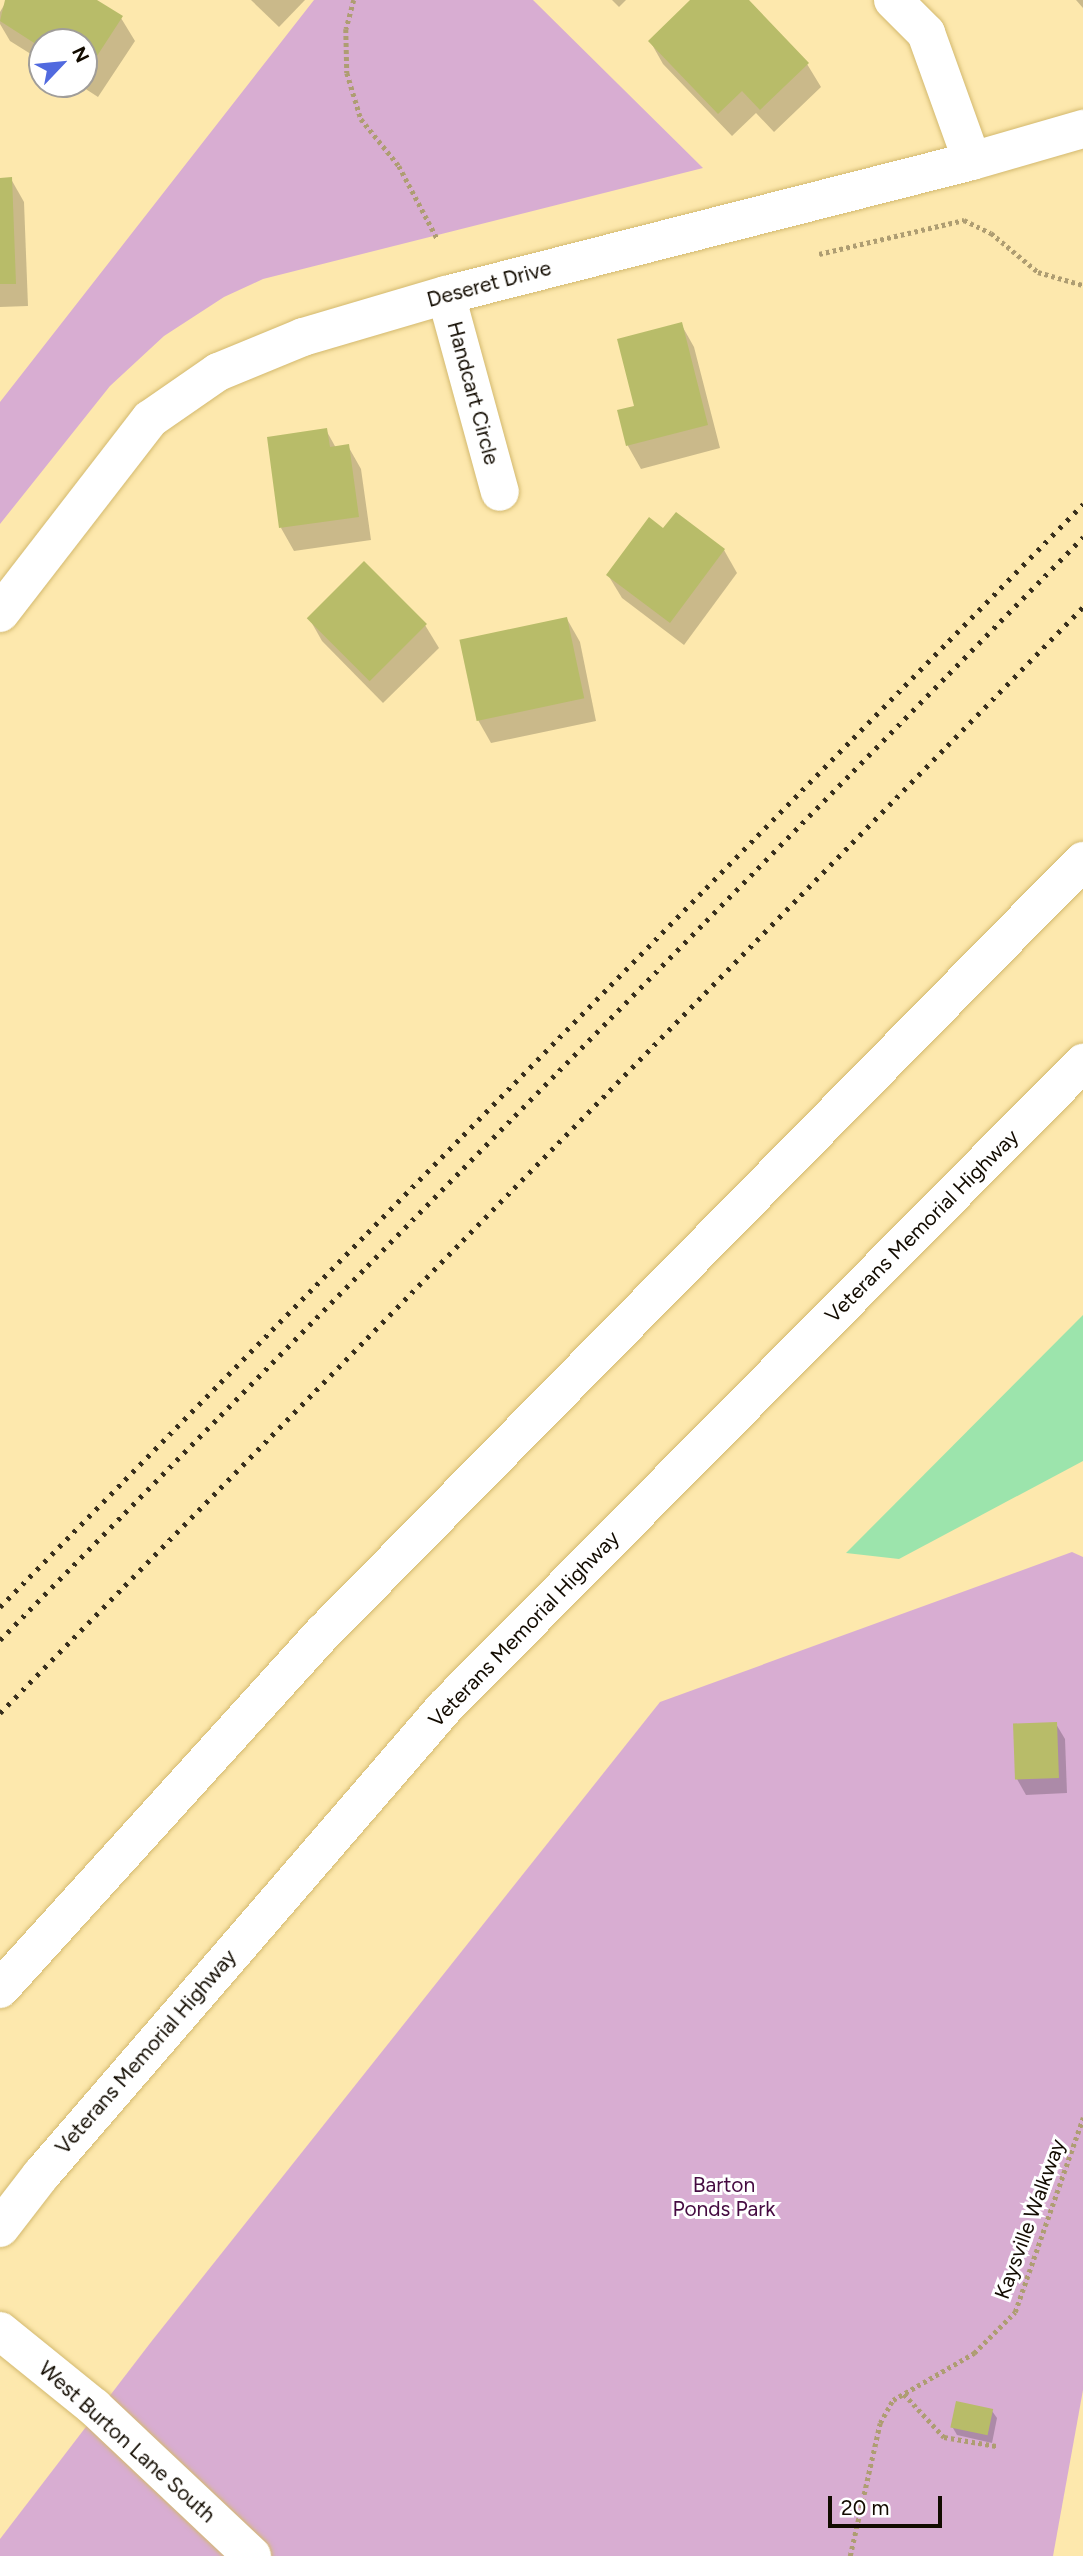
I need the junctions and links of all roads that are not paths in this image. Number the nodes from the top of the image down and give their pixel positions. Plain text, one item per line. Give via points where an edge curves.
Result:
1 (893, 0) edge
2 (1083, 129) edge
3 (972, 161) junction
4 (446, 295) junction
5 (500, 492) dead end
6 (0, 613) edge
7 (1083, 861) edge
8 (1083, 1063) edge
9 (0, 1989) edge
10 (0, 2228) edge
11 (0, 2331) edge
12 (252, 2556) edge

1 - 3 main road via 926,33
2 - 3 main road, Deseret Drive
3 - 4 main road, Deseret Drive
4 - 5 main road, Handcart Circle
4 - 6 main road, Deseret Drive via 303,337 218,372 150,419
7 - 9 main road via 324,1632
8 - 10 main road, Veterans Memorial Highway via 444,1707 40,2175
11 - 12 main road, West Burton Lane South via 94,2407

